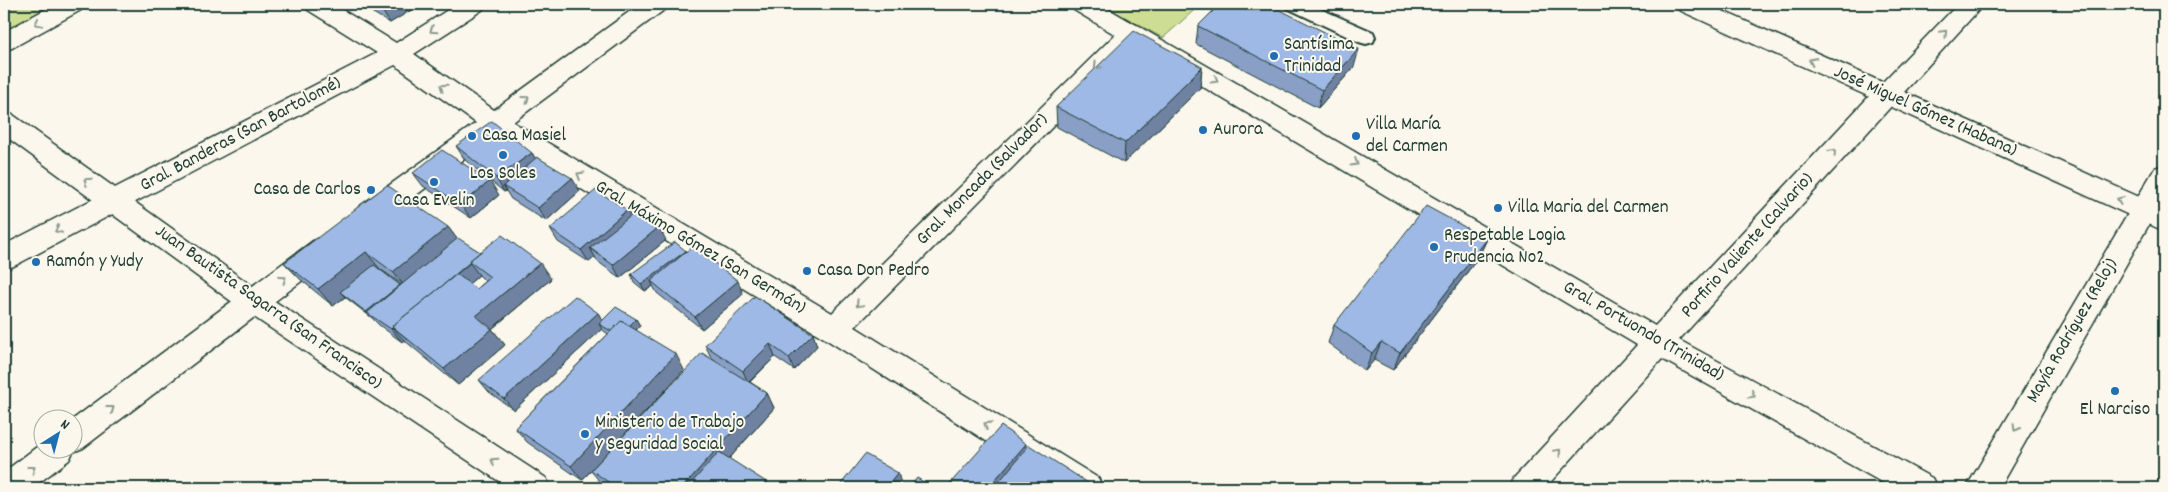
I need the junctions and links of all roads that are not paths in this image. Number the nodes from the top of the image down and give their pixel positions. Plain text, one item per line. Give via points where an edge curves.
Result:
1 (73, 4) edge
2 (316, 4) edge
3 (474, 4) edge
4 (656, 4) edge
5 (1293, 4) edge
6 (1687, 4) edge
7 (1972, 4) edge
8 (1091, 6) edge
9 (1132, 32) junction
10 (1366, 38) dead end
11 (4, 42) edge
12 (396, 54) junction
13 (1885, 95) junction
14 (4, 122) edge
15 (494, 123) junction
16 (2164, 175) edge
17 (115, 201) junction
18 (2154, 216) edge
19 (4, 258) edge
20 (252, 301) junction
21 (834, 329) junction
22 (1659, 343) junction
23 (82, 430) edge
24 (45, 460) edge
25 (7, 488) edge
26 (535, 488) edge
27 (1087, 488) edge
28 (1525, 488) edge
29 (1921, 488) edge
30 (1982, 488) edge

1 -> 11 street
2 - 12 street, Gral. Máximo Gómez (San Germán)
3 -> 12 street, Gral. Banderas (San Bartolomé)
15 -> 4 street
5 - 10 lane
13 -> 6 street, José Miguel Gómez (Habana)
13 -> 7 street, Porfirio Valiente (Calvario)
8 - 9 street, Gral. Portuondo (Trinidad)
9 -> 21 street, Gral. Moncada (Salvador)
9 -> 22 street, Gral. Portuondo (Trinidad)
15 -> 12 street, Gral. Máximo Gómez (San Germán)
12 - 17 street, Gral. Banderas (San Bartolomé)
18 -> 13 street, José Miguel Gómez (Habana)
22 -> 13 street, Porfirio Valiente (Calvario)
17 -> 14 street, Juan Bautista Sagarra (San Francisco)
20 -> 15 street
21 -> 15 street, Gral. Máximo Gómez (San Germán)
16 - 18 street, Mayía Rodríguez (Reloj)
17 -> 19 street, Gral. Banderas (San Bartolomé)
17 - 20 street, Juan Bautista Sagarra (San Francisco)
18 -> 30 street, Mayía Rodríguez (Reloj)
23 -> 20 street
26 -> 20 street, Juan Bautista Sagarra (San Francisco)
27 -> 21 street, Gral. Máximo Gómez (San Germán)
28 -> 22 street, Porfirio Valiente (Calvario)
22 -> 29 street, Gral. Portuondo (Trinidad)
25 -> 24 street

